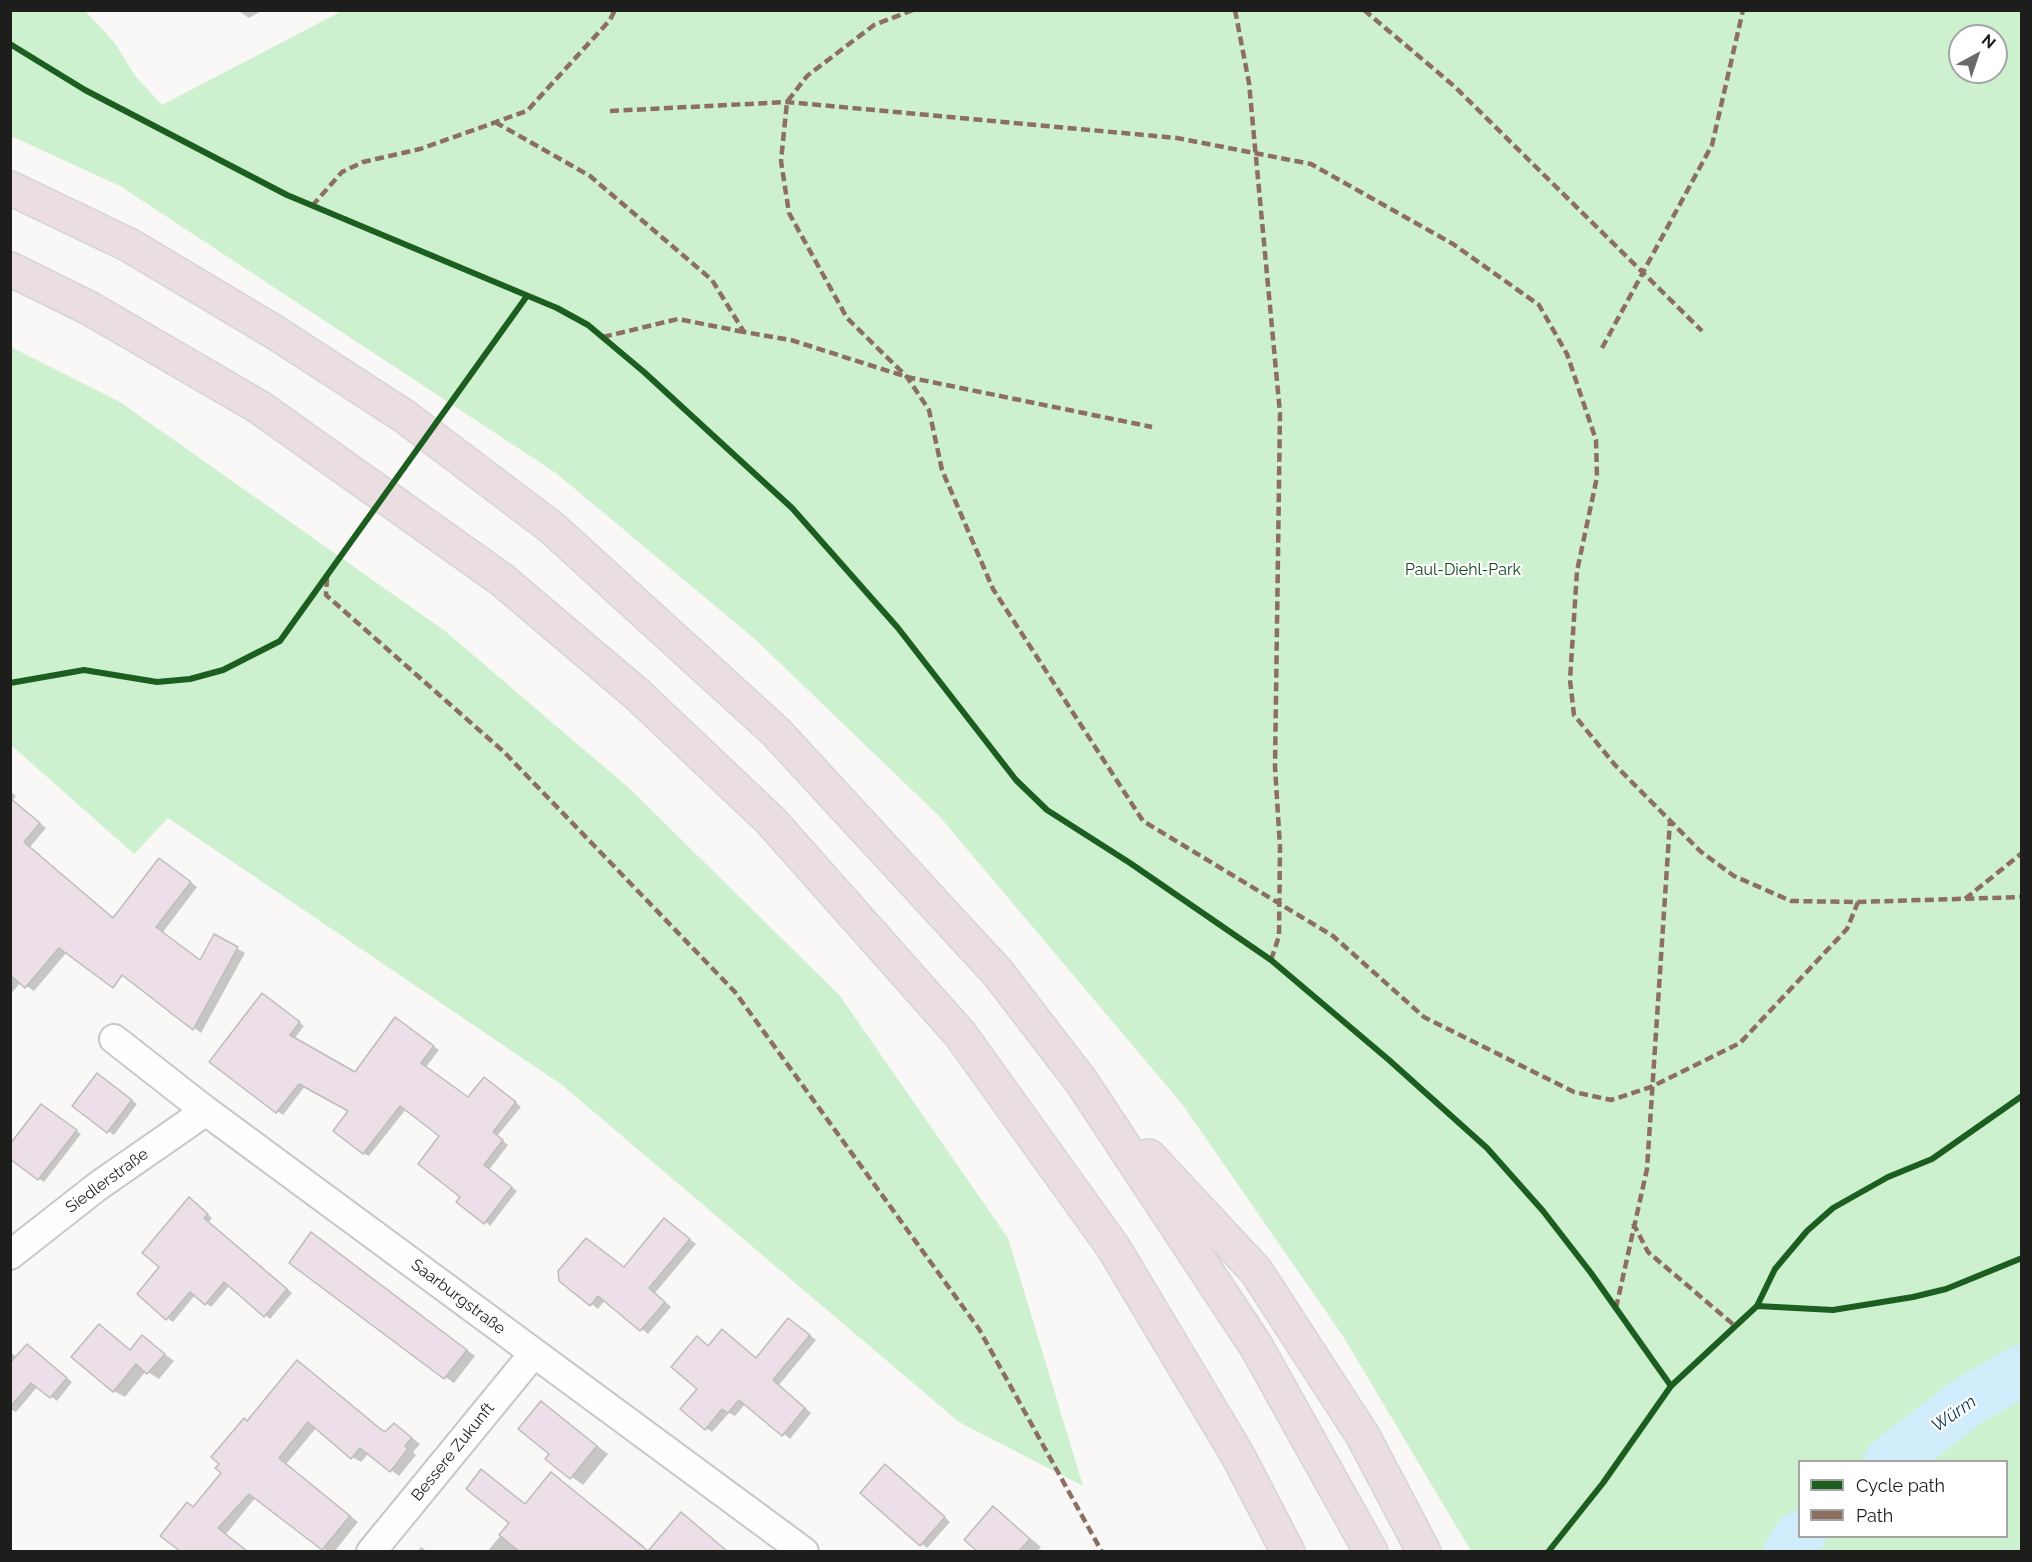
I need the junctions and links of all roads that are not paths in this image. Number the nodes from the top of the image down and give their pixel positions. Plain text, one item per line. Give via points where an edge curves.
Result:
1 (10, 188) edge
2 (10, 269) edge
3 (114, 1039) dead end
4 (1081, 1082) junction
5 (206, 1111) junction
6 (10, 1255) edge
7 (534, 1353) junction
8 (371, 1551) edge
9 (804, 1551) edge
10 (1288, 1551) edge
11 (1371, 1551) edge
12 (1424, 1551) edge

1 - 4 highway via 129,245 276,333 404,416 551,527 776,732 998,973
2 - 10 highway via 89,308 259,407 501,579 638,695 771,821 960,1034 1113,1247 1237,1454
3 - 5 street, Saarburgstraße
4 - 11 highway via 1256,1346
4 - 12 highway via 1256,1271 1363,1436
5 - 6 street, Siedlerstraße via 98,1186
5 - 7 street, Saarburgstraße
7 - 8 street, Bessere Zukunft
7 - 9 street, Saarburgstraße

